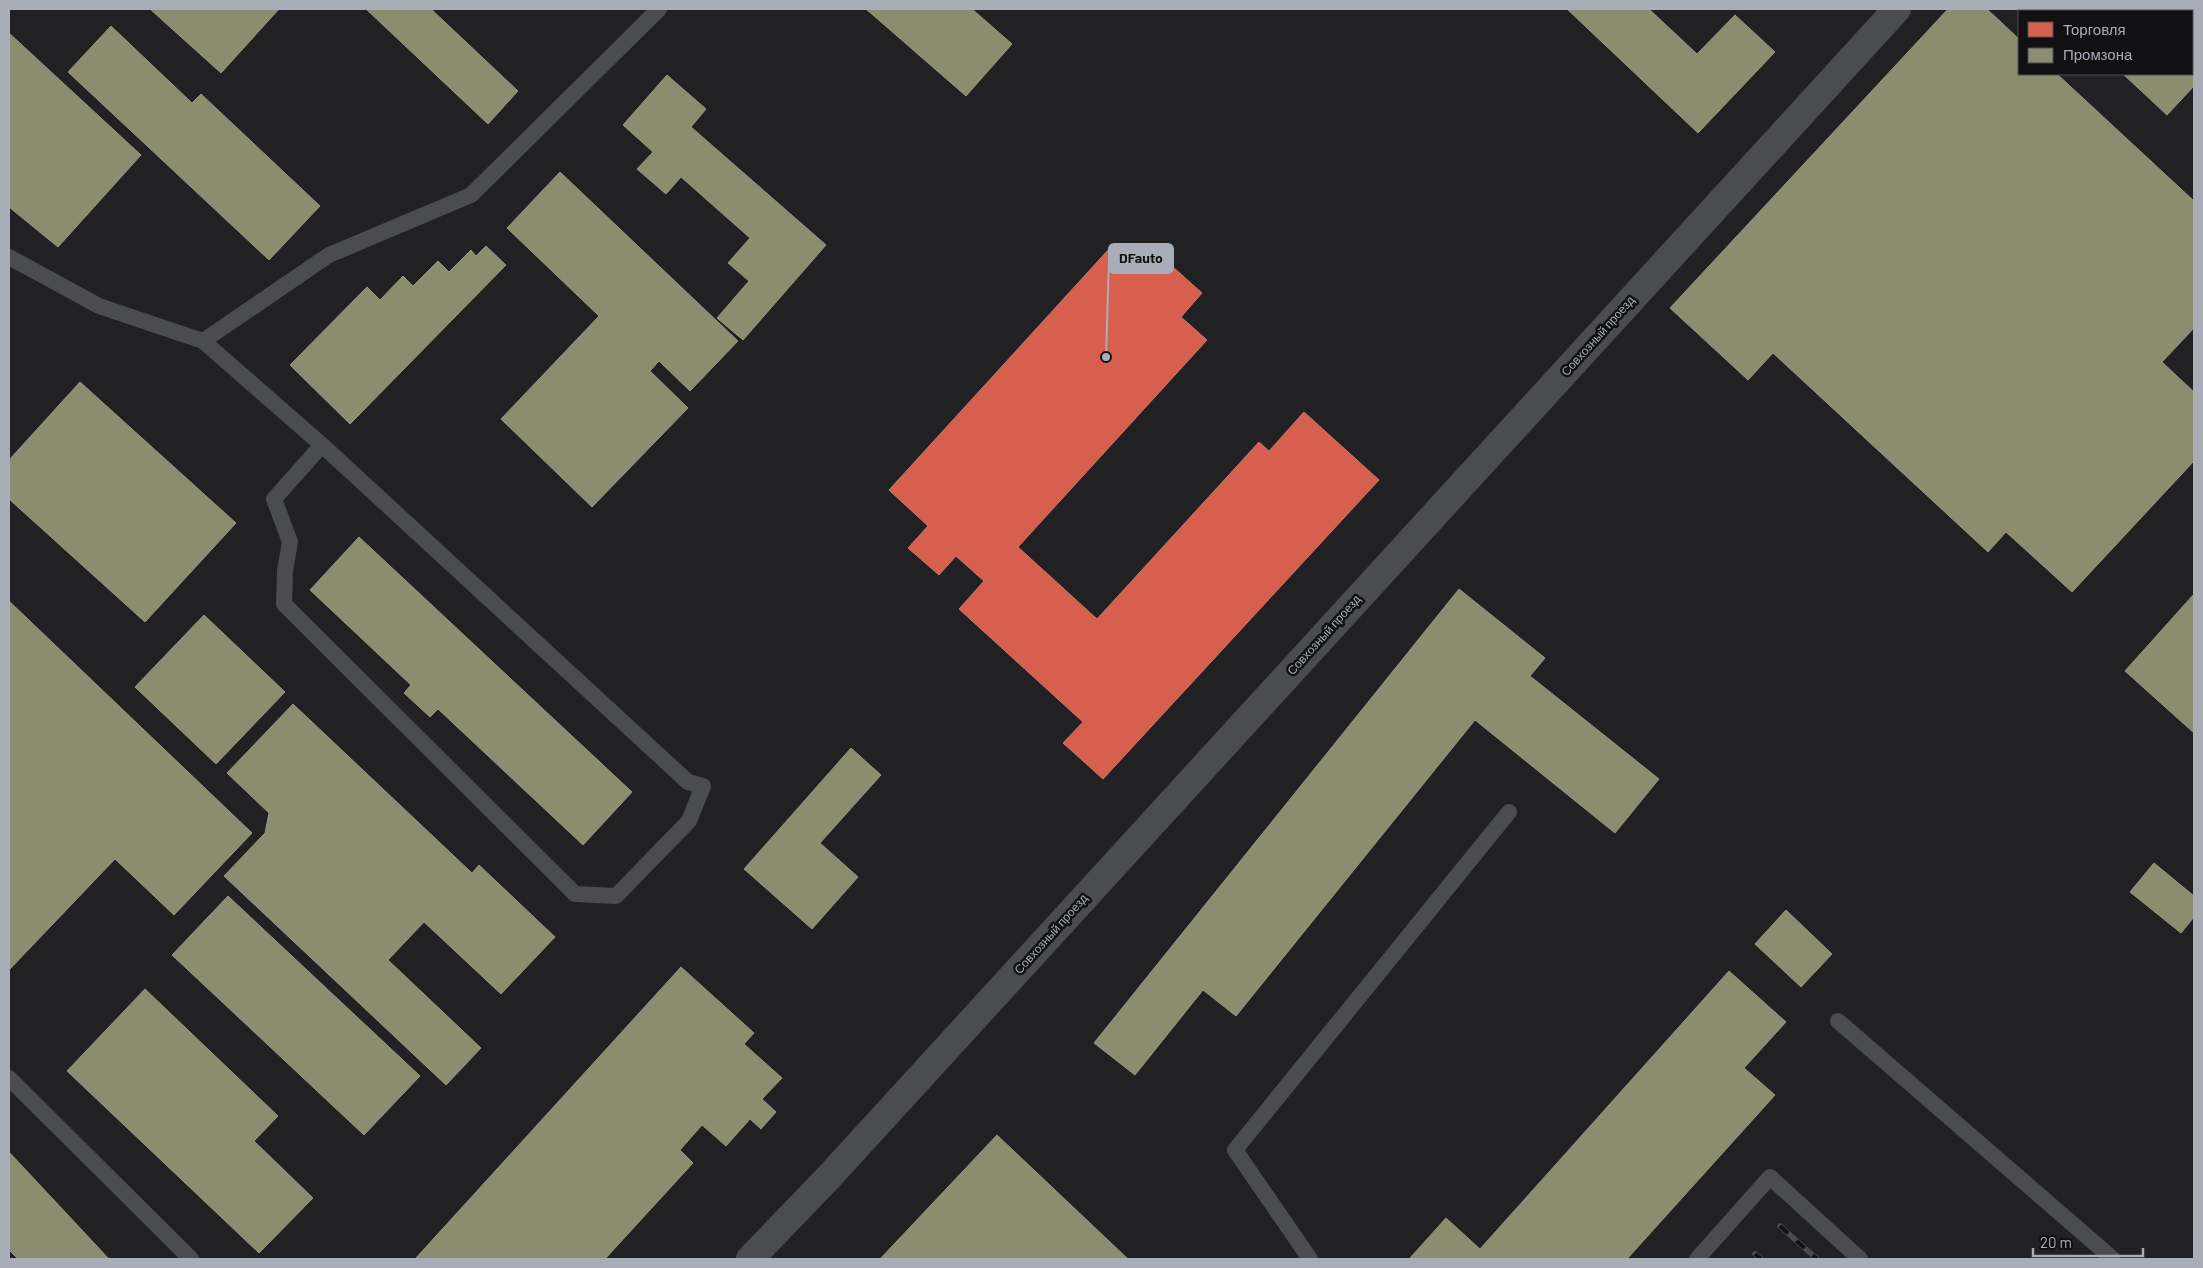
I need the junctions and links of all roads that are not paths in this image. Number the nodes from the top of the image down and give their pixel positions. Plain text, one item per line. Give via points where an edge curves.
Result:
1 (659, 9) edge
2 (1897, 9) edge
3 (9, 257) edge
4 (203, 341) junction
5 (322, 445) junction
6 (1509, 812) dead end
7 (1838, 1021) dead end
8 (9, 1078) edge
9 (191, 1259) edge
10 (750, 1259) edge
11 (1310, 1259) edge
12 (1697, 1259) edge
13 (1860, 1259) edge
14 (2113, 1259) edge

1 - 4 lane via 471,195 329,255
2 - 10 street, Совхозный проезд via 828,1178
3 - 4 lane via 99,306
4 - 5 lane
5 - 5 lane via 688,782 703,786 689,821 616,896 574,894 284,604 290,542 274,499
6 - 11 lane via 1235,1150
7 - 14 lane
8 - 9 lane
12 - 13 lane via 1770,1177

